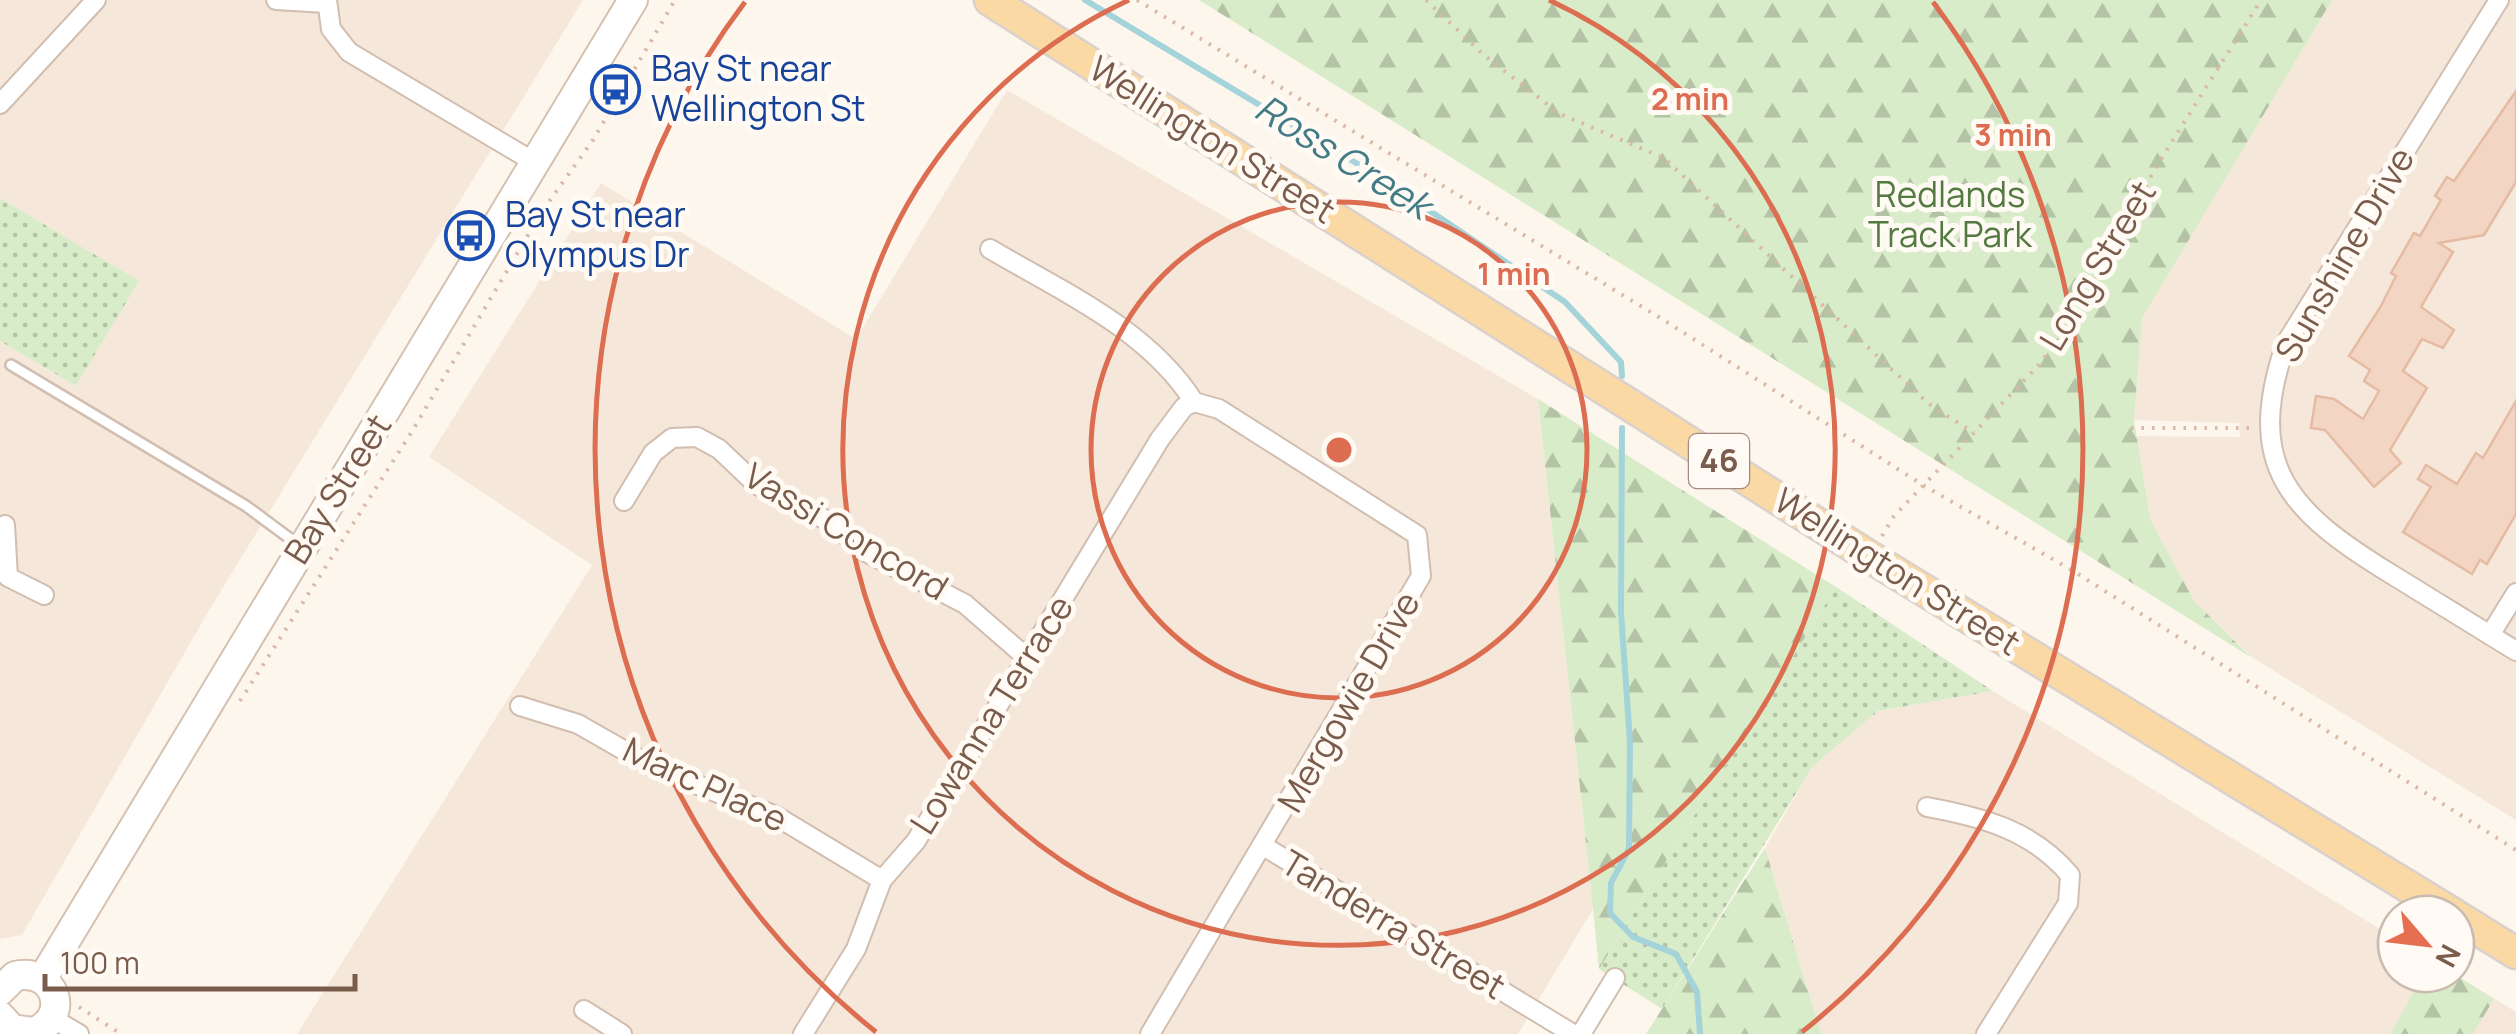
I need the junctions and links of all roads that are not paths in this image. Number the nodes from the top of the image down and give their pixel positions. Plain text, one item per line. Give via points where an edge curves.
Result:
1 (96, 0) edge
2 (276, 0) edge
3 (632, 0) edge
4 (990, 0) edge
5 (2499, 0) edge
6 (327, 1) edge
7 (0, 104) edge
8 (534, 162) junction
9 (990, 249) dead end
10 (11, 365) dead end
11 (1194, 402) junction
12 (624, 501) dead end
13 (6, 525) dead end
14 (302, 547) junction
15 (4, 582) edge
16 (2516, 593) edge
17 (44, 595) dead end
18 (2490, 635) junction
19 (2516, 651) edge
20 (1028, 658) junction
21 (520, 706) dead end
22 (1927, 807) dead end
23 (1265, 847) junction
24 (882, 880) junction
25 (2420, 894) edge
26 (2476, 928) edge
27 (2516, 952) edge
28 (42, 978) junction
29 (1615, 978) dead end
30 (4, 1007) edge
31 (584, 1010) dead end
32 (63, 1011) junction
33 (79, 1034) edge
34 (622, 1034) edge
35 (803, 1034) edge
36 (1150, 1034) edge
37 (1573, 1034) edge
38 (1582, 1034) edge
39 (1986, 1034) edge

1 - 7 street
2 - 6 street
3 - 8 street, Bay Street
4 - 25 main road, Wellington Street / 46 via 1870,557
5 - 18 street, Sunshine Drive via 2286,343 2272,382 2270,428 2282,480 2304,512
6 - 8 street via 330,28 348,52
8 - 14 street, Bay Street
9 - 11 street via 1109,320 1166,366
10 - 14 lane via 246,506
11 - 20 street, Lowanna Terrace via 1160,439
11 - 23 street, Mergowie Drive via 1220,409 1417,535 1422,576
12 - 20 street, Vassi Concord via 653,453 672,438 698,438 757,485 965,604
13 - 15 street
14 - 28 street, Bay Street
15 - 17 street
16 - 18 street
18 - 19 street, Sunshine Drive
20 - 24 street, Lowanna Terrace via 916,841
21 - 24 street, Marc Place via 578,724 655,768 776,816
22 - 39 street via 1993,820 2070,876 2068,903
23 - 36 street, Mergowie Drive
23 - 37 street, Tanderra Street
24 - 35 street, Lowanna Terrace via 856,949
26 - 27 main road, Wellington Street / 46
28 - 30 street via 16,976
28 - 32 street
29 - 38 street
30 - 32 street via 34,1032
31 - 34 street
32 - 33 street

